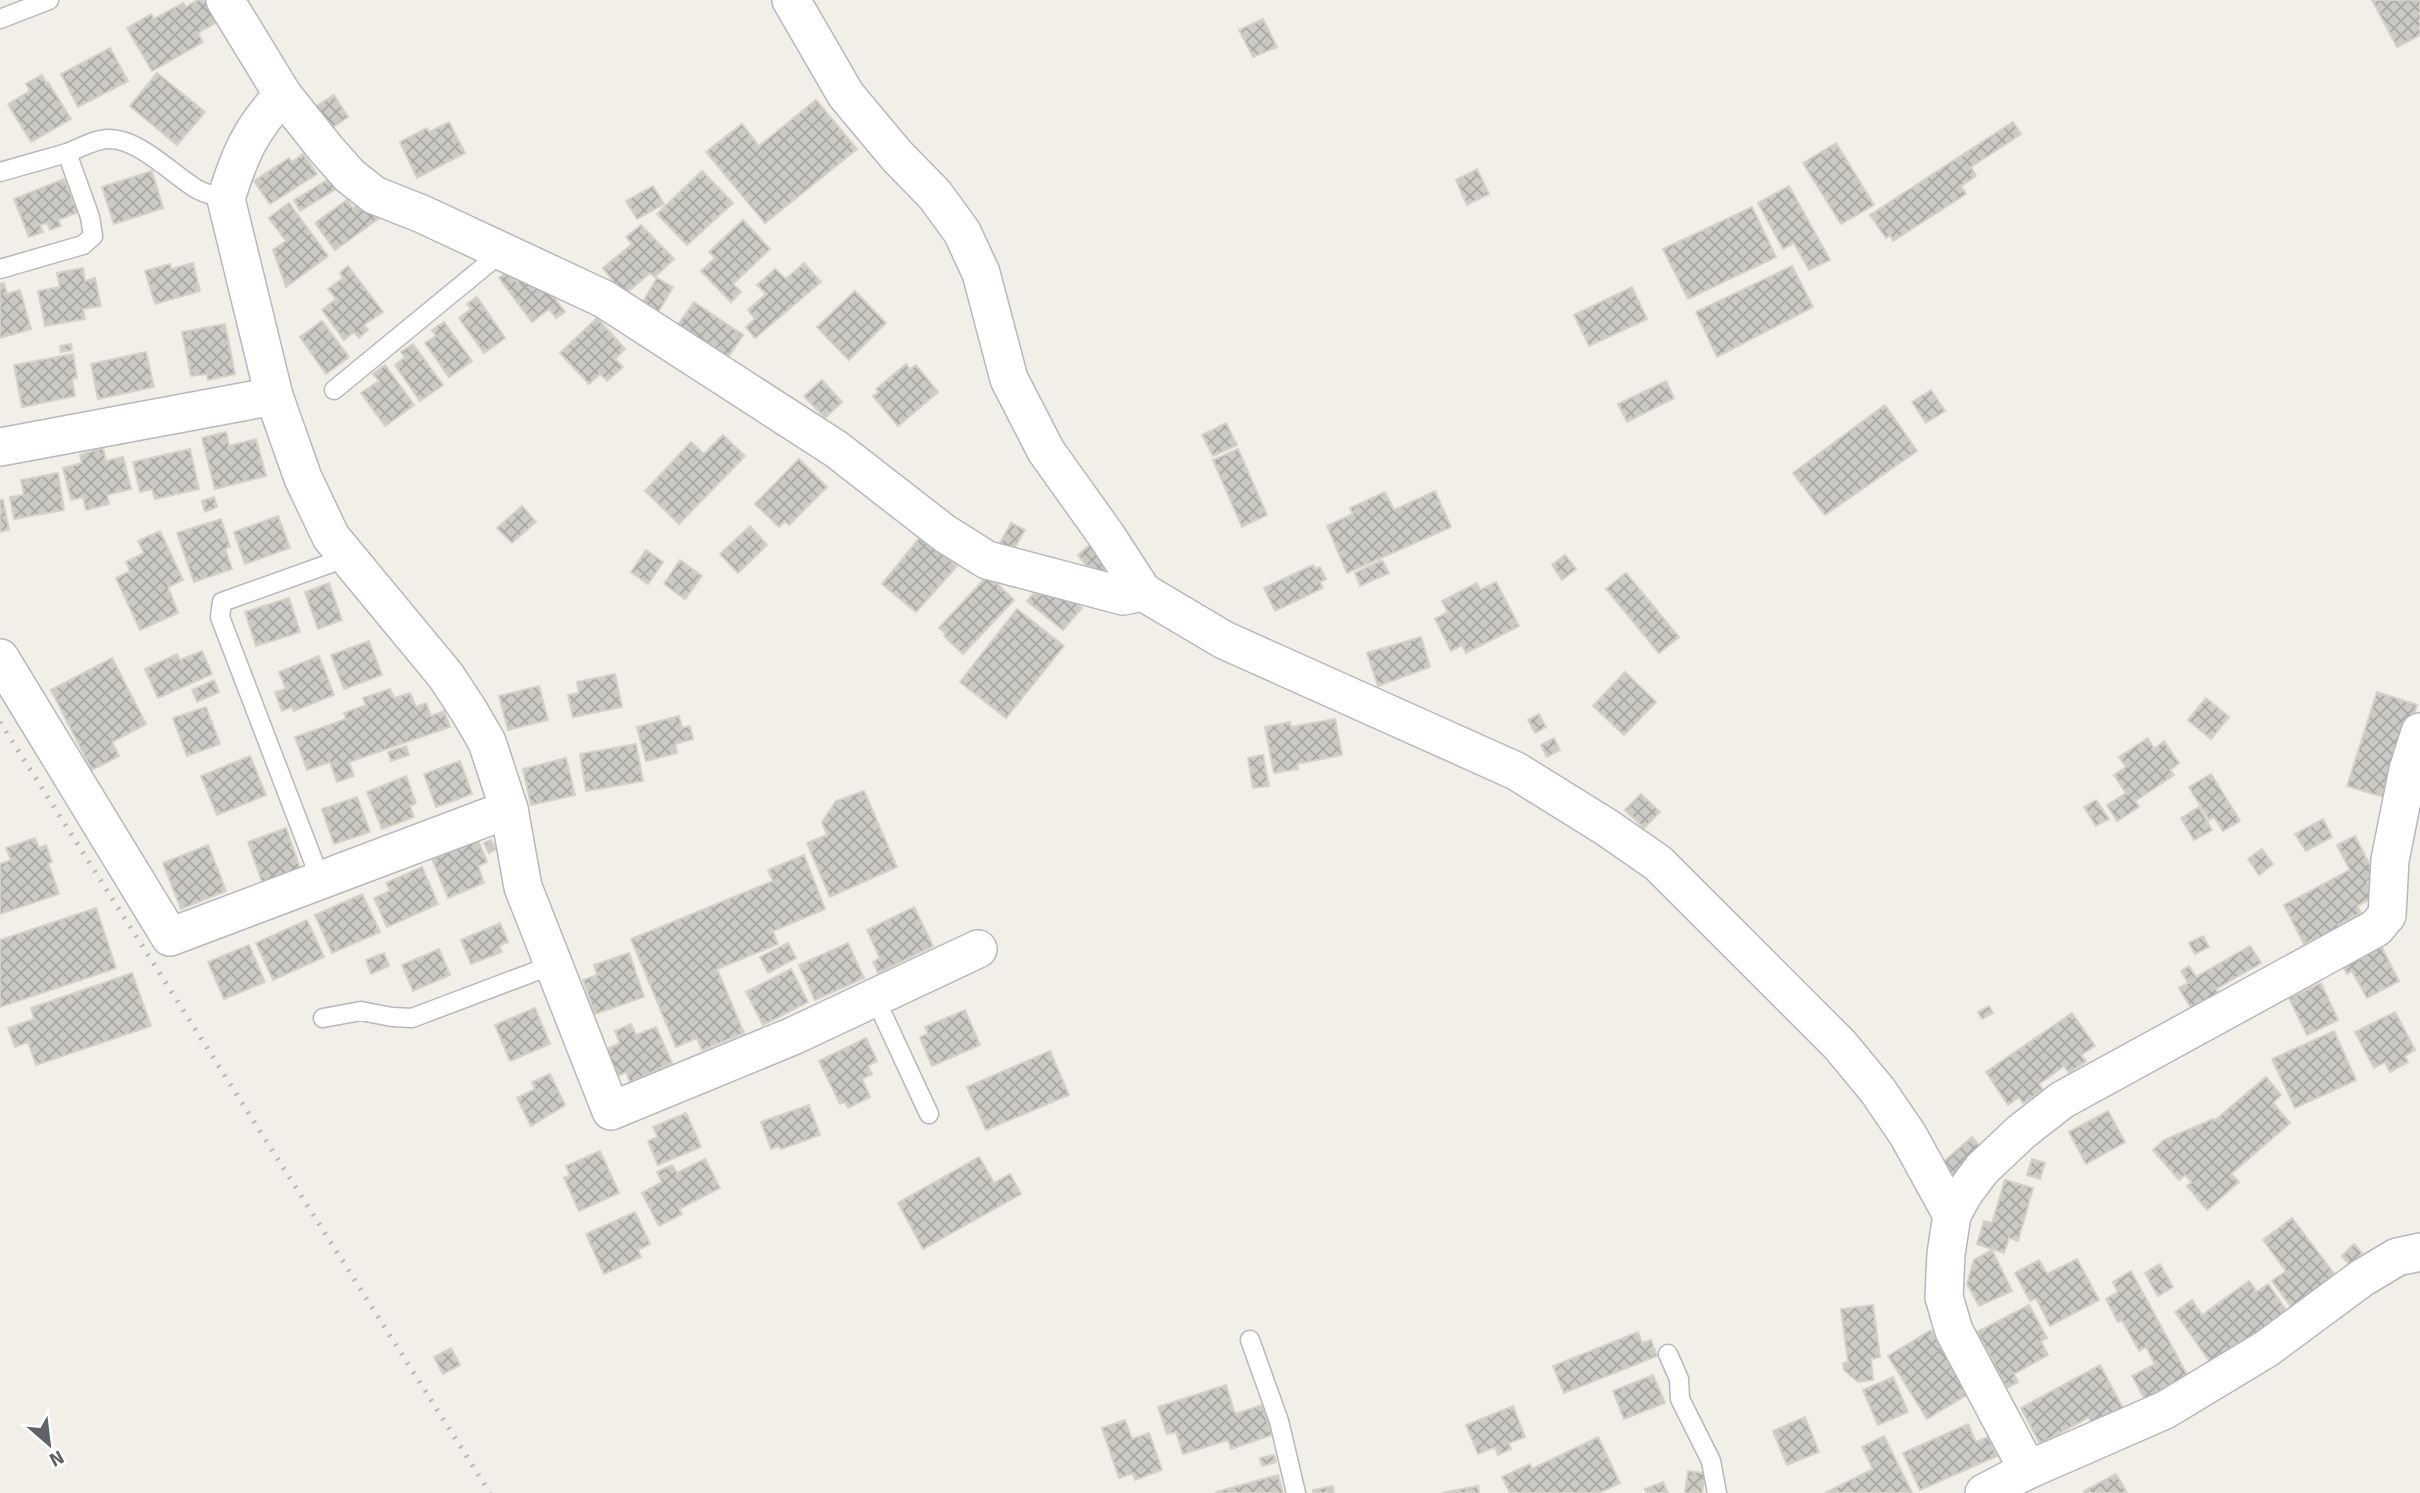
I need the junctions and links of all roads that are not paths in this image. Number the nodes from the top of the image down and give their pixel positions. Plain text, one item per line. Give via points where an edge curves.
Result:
1 (49, 0) edge
2 (225, 0) edge
3 (791, 0) edge
4 (0, 19) edge
5 (283, 95) junction
6 (68, 153) junction
7 (0, 172) edge
8 (226, 199) junction
9 (502, 252) junction
10 (0, 270) edge
11 (334, 390) dead end
12 (274, 396) junction
13 (0, 447) edge
14 (348, 557) junction
15 (1143, 592) junction
16 (0, 659) edge
17 (2420, 732) edge
18 (509, 808) junction
19 (321, 880) junction
20 (978, 949) dead end
21 (555, 964) junction
22 (875, 998) junction
23 (323, 1018) dead end
24 (929, 1114) dead end
25 (1952, 1215) junction
26 (2420, 1252) edge
27 (1250, 1340) dead end
28 (1668, 1354) dead end
29 (2028, 1470) junction
30 (1296, 1493) edge
31 (1717, 1493) edge
32 (1983, 1493) edge

1 - 4 lane
2 - 5 street
3 - 15 street via 846,95 962,232 981,273 1009,379 1046,451
5 - 8 street via 248,138
5 - 9 street via 342,167 374,195
6 - 7 lane
6 - 8 lane via 99,140 125,142 148,153 197,190
6 - 10 lane via 93,236 83,245
8 - 12 street
9 - 11 lane
9 - 15 street via 604,299 836,449 944,533 988,560 1123,596
12 - 13 street
12 - 14 street via 303,478 331,537
14 - 18 street via 446,676 469,711 487,742
14 - 19 lane via 222,602 220,617
15 - 25 street via 1224,640 1516,771 1658,863 1840,1045 1908,1135
16 - 19 street via 170,937
17 - 25 street via 2390,860 2387,915 2376,928 2062,1100 1982,1169
18 - 19 street
18 - 21 street via 523,887
20 - 22 street
21 - 22 street via 611,1111
21 - 23 lane via 412,1018 361,1011
22 - 24 lane
25 - 29 street via 1944,1297 1954,1331
26 - 29 street via 2397,1257 2362,1278 2266,1349 2165,1410
27 - 30 lane via 1279,1421
28 - 31 lane via 1679,1379 1680,1399 1711,1461
29 - 32 street

